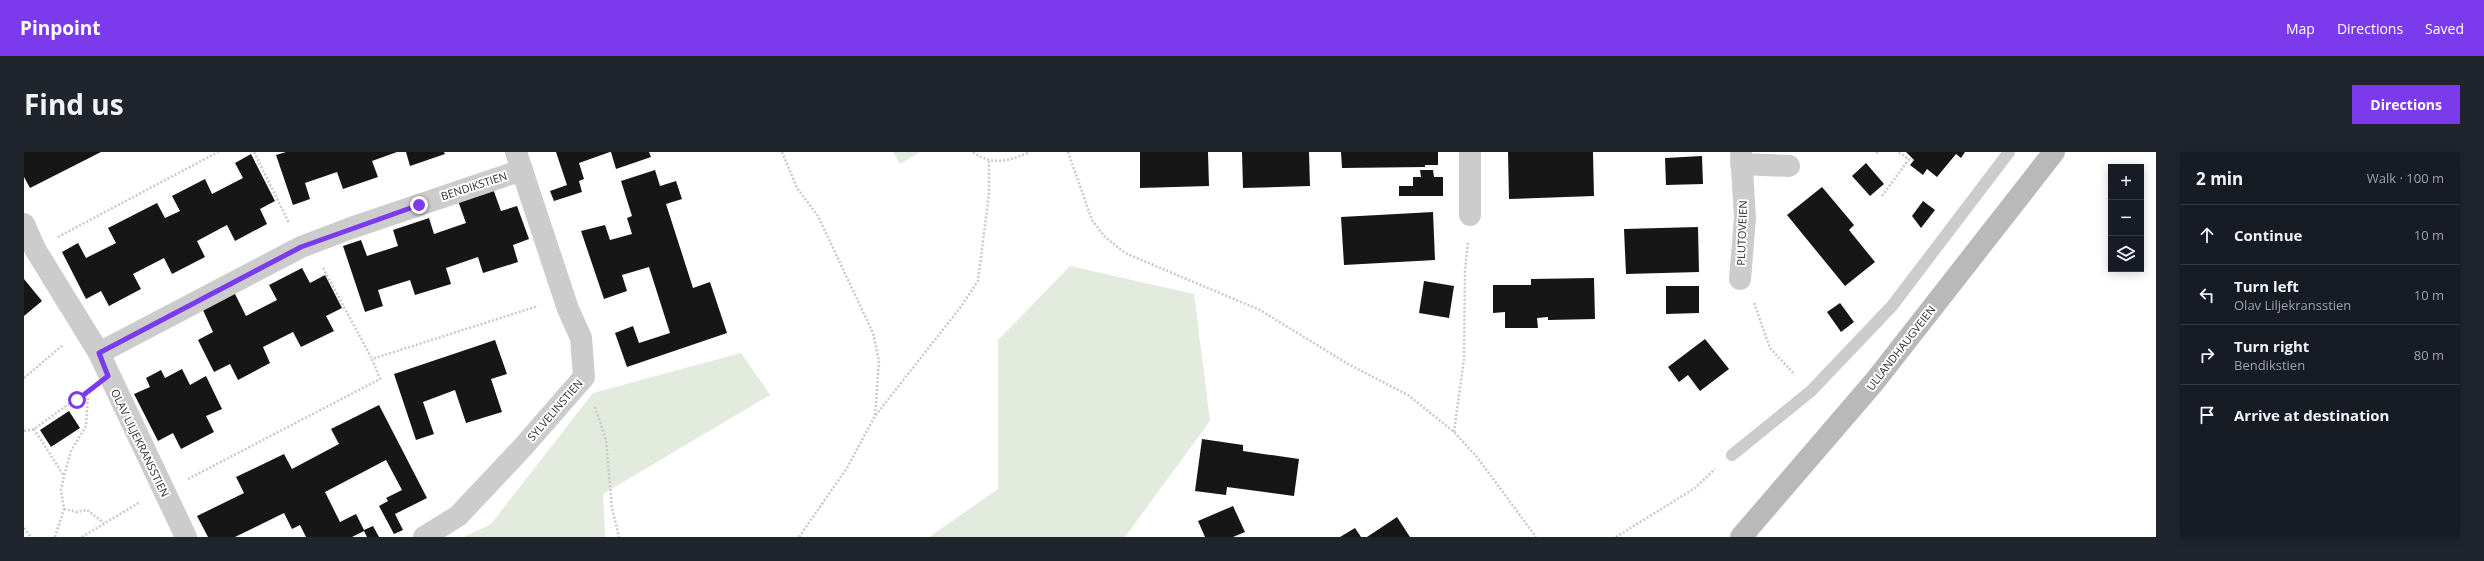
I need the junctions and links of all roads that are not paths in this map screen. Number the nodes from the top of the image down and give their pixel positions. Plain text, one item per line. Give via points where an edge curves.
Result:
1 (1470, 152) edge
2 (2009, 152) edge
3 (2054, 152) edge
4 (1741, 158) edge
5 (519, 161) edge
6 (1789, 166) dead end
7 (1470, 215) road end
8 (27, 234) edge
9 (1740, 279) road end
10 (99, 353) junction
11 (1732, 455) road end
12 (186, 537) edge
13 (424, 537) edge
14 (1741, 537) edge

1 - 7 street
2 - 11 lane via 1892,306 1811,391
3 - 14 main road, ULLANDHAUGVEIEN via 1876,382
4 - 6 street, PLUTOVEIEN
4 - 9 street, PLUTOVEIEN via 1745,218
5 - 10 street, BENDIKSTIEN via 306,245
5 - 13 street, SYLVELINSTIEN via 568,309 582,338 584,377 458,516
8 - 10 street, OLAV LILJEKRANSSTIEN
10 - 12 street, OLAV LILJEKRANSSTIEN

